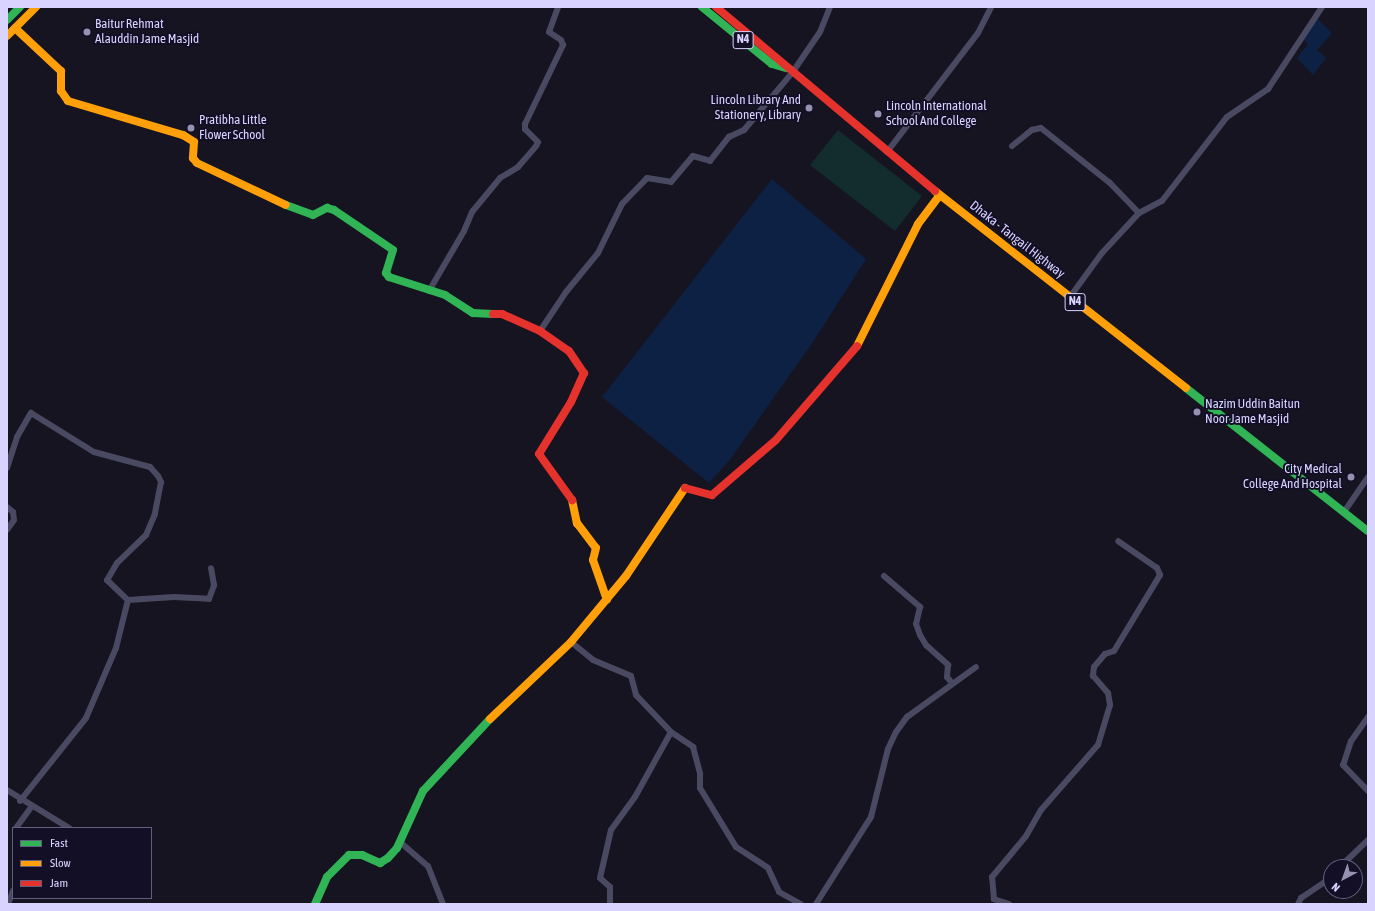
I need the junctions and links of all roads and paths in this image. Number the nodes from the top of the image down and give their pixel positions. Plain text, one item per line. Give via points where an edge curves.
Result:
1 (13, 7) edge
2 (20, 7) edge
3 (36, 7) edge
4 (558, 7) edge
5 (702, 7) edge
6 (716, 7) edge
7 (830, 7) edge
8 (991, 7) edge
9 (1322, 7) edge
10 (7, 13) edge
11 (7, 20) edge
12 (15, 28) junction
13 (7, 36) edge
14 (789, 71) junction
15 (1012, 146) dead end
16 (887, 152) junction
17 (940, 195) junction
18 (1139, 213) junction
19 (429, 291) junction
20 (1070, 297) junction
21 (540, 331) junction
22 (7, 468) edge
23 (1368, 477) edge
24 (7, 507) edge
25 (1344, 512) junction
26 (7, 530) edge
27 (1368, 531) edge
28 (1118, 541) dead end
29 (211, 568) dead end
30 (884, 576) dead end
31 (128, 600) junction
32 (607, 600) junction
33 (570, 642) junction
34 (976, 667) dead end
35 (952, 683) junction
36 (1368, 717) edge
37 (671, 732) junction
38 (7, 790) edge
39 (1368, 791) edge
40 (20, 801) junction
41 (31, 807) junction
42 (17, 827) edge
43 (67, 827) edge
44 (1368, 840) edge
45 (400, 842) junction
46 (1348, 859) edge
47 (1323, 883) edge
48 (12, 894) edge
49 (8, 904) edge
50 (315, 904) edge
51 (443, 904) edge
52 (610, 904) edge
53 (801, 904) edge
54 (816, 904) edge
55 (1009, 904) edge
56 (1298, 904) edge

1 - 10 main road
2 - 11 main road
3 - 12 main road
4 - 19 street via 549,32 561,40 563,45 524,124 524,129 538,142 518,167 500,178 472,212 464,231
5 - 14 main road, Dhaka - Tangail Highway / N4 via 772,64
6 - 14 main road, Dhaka - Tangail Highway / N4 via 780,58
7 - 14 street via 820,32
8 - 16 street via 978,33
9 - 18 street via 1268,89 1227,117 1162,201
12 - 13 main road
12 - 19 main road via 61,71 61,91 68,101 178,132 194,142 193,158 197,163 303,213 313,215 327,208 334,210 393,250 386,273 389,277
14 - 16 main road, Dhaka - Tangail Highway / N4
14 - 21 street via 744,130 728,137 710,162 693,156 671,182 647,178 626,200 598,253 566,292
15 - 18 street via 1032,130 1041,128 1110,183
16 - 17 main road, Dhaka - Tangail Highway / N4
17 - 20 main road, Dhaka - Tangail Highway / N4
17 - 32 main road via 918,224 855,350 776,440 722,489 712,495 684,488
18 - 20 street via 1102,253
19 - 21 main road via 453,299 474,313 502,314
20 - 25 main road, Dhaka - Tangail Highway / N4
21 - 32 main road via 569,351 584,373 571,402 539,454 574,503 577,523 596,548 593,560
22 - 31 street via 17,437 31,413 94,452 150,467 160,482 155,514 146,535 117,563 107,580
23 - 25 street
24 - 26 street via 14,512 14,520
25 - 27 main road, Dhaka - Tangail Highway / N4
28 - 55 street via 1157,568 1160,575 1114,651 1105,654 1094,667 1093,676 1108,693 1110,705 1098,745 1041,810 1026,836 992,877 994,899
29 - 31 street via 214,585 209,600 174,597
30 - 35 street via 920,607 916,624 920,635 926,645 948,665 947,677
31 - 40 street via 116,648 86,718
32 - 33 main road
33 - 37 street via 593,660 631,676 636,695
33 - 45 main road via 531,677 432,779 423,791
34 - 35 street
35 - 54 street via 907,717 896,732 888,749 871,817
36 - 39 street via 1351,741 1343,765
37 - 52 street via 635,797 611,830 600,878 610,887
37 - 53 street via 692,747 700,774 700,788 736,847 768,868 779,892
38 - 40 street
40 - 41 street
41 - 42 street
41 - 43 street
44 - 46 street
45 - 50 main road via 388,858 380,863 355,854 343,859 327,877
45 - 51 street via 428,866
47 - 56 street via 1301,898
48 - 49 street

